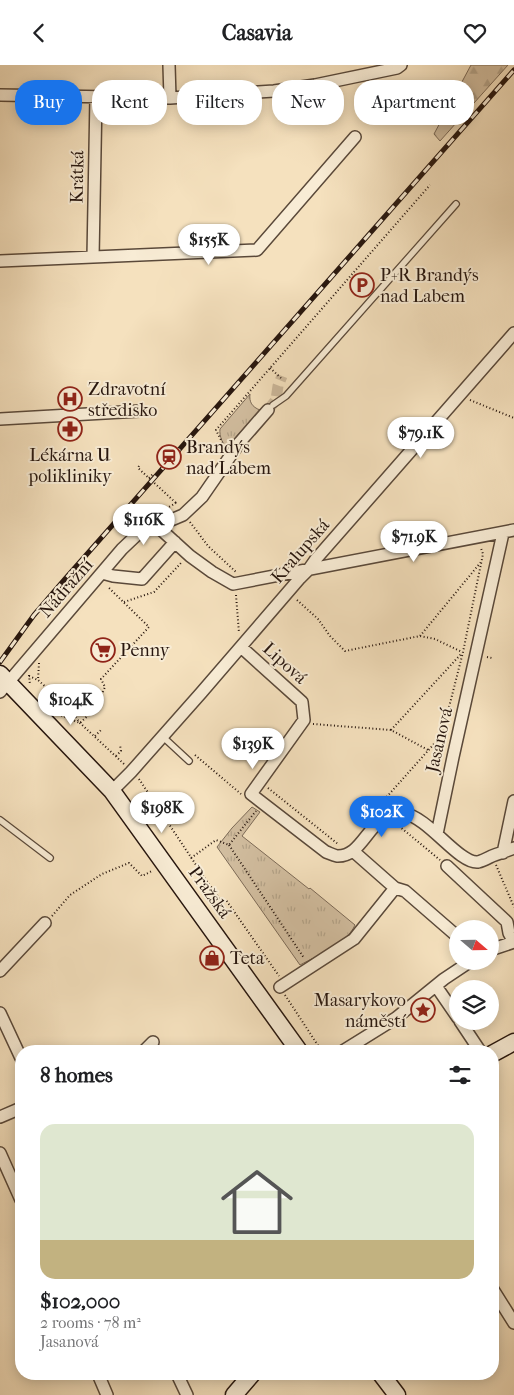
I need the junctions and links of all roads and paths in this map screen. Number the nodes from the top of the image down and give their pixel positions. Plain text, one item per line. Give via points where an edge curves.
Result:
1 (169, 65) edge
2 (401, 65) edge
3 (0, 95) edge
4 (92, 97) edge
5 (167, 98) edge
6 (170, 98) junction
7 (95, 125) edge
8 (356, 137) dead end
9 (430, 185) dead end
10 (456, 204) dead end
11 (93, 257) junction
12 (0, 261) edge
13 (514, 333) edge
14 (270, 368) junction
15 (281, 378) dead end
16 (466, 398) dead end
17 (271, 408) joint
18 (140, 411) dead end
19 (514, 418) edge
20 (0, 419) edge
21 (513, 424) dead end
22 (230, 458) junction
23 (139, 466) dead end
24 (154, 473) dead end
25 (149, 478) junction
26 (176, 503) dead end
27 (157, 526) junction
28 (509, 532) edge
29 (175, 542) junction
30 (481, 545) dead end
31 (481, 561) junction
32 (309, 569) junction
33 (108, 574) junction
34 (235, 588) dead end
35 (294, 596) dead end
36 (420, 636) junction
37 (241, 647) junction
38 (463, 652) junction
39 (476, 655) junction
40 (492, 658) dead end
41 (39, 663) dead end
42 (29, 676) dead end
43 (38, 680) junction
44 (2, 683) edge
45 (96, 708) junction
46 (70, 709) junction
47 (304, 720) junction
48 (80, 723) junction
49 (102, 729) dead end
50 (390, 730) junction
51 (162, 736) junction
52 (94, 737) junction
53 (120, 745) dead end
54 (429, 750) junction
55 (191, 751) dead end
56 (116, 757) junction
57 (189, 761) dead end
58 (124, 765) dead end
59 (138, 777) dead end
60 (260, 782) junction
61 (112, 791) junction
62 (251, 794) junction
63 (514, 801) edge
64 (262, 803) junction
65 (373, 813) dead end
66 (388, 816) junction
67 (0, 820) edge
68 (437, 834) junction
69 (229, 845) junction
70 (514, 848) edge
71 (344, 851) junction
72 (498, 854) junction
73 (50, 858) dead end
74 (191, 858) junction
75 (447, 866) joint
76 (154, 870) dead end
77 (396, 888) junction
78 (514, 907) edge
79 (45, 923) joint
80 (449, 929) edge
81 (514, 942) edge
82 (499, 947) edge
83 (310, 967) junction
84 (458, 970) edge
85 (0, 971) edge
86 (436, 986) junction
87 (280, 987) junction
88 (449, 1005) edge
89 (0, 1013) edge
90 (468, 1030) edge
91 (514, 1041) edge
92 (153, 1042) dead end
93 (150, 1045) edge
94 (296, 1045) edge
95 (318, 1045) edge
96 (353, 1045) edge
97 (482, 1045) edge
98 (15, 1046) edge
99 (499, 1048) edge
100 (15, 1111) edge
101 (0, 1117) edge
102 (0, 1153) edge
103 (15, 1187) edge
104 (499, 1300) edge
105 (514, 1323) edge
106 (101, 1380) edge
107 (180, 1380) edge
108 (247, 1380) edge
109 (386, 1380) edge
110 (107, 1395) edge
111 (187, 1395) edge
112 (234, 1395) edge
113 (397, 1395) edge

1 - 6 street
2 - 6 street via 274,91
3 - 4 street
5 - 6 street
7 - 11 street, Krátká
8 - 11 street via 258,250
9 - 14 path
10 - 17 lane via 286,396
11 - 12 street
13 - 32 street, Kralupská
14 - 15 path
14 - 22 path via 216,431
16 - 19 path
17 - 22 street, Nádražní
18 - 20 street
19 - 21 path
22 - 27 street, Nádražní via 210,487 184,515
23 - 25 path
24 - 25 path
25 - 26 path
27 - 29 street
27 - 33 street, Nádražní via 141,531
28 - 32 street
28 - 39 street, Jasanová
29 - 32 street via 212,572 233,584
29 - 33 street via 142,579
30 - 31 path
31 - 36 path
31 - 38 path
32 - 37 street, Kralupská
33 - 44 street, Nádražní
33 - 45 path via 106,585 149,627 101,679 105,687
34 - 37 path
35 - 36 path via 345,651
36 - 38 path
37 - 47 street, Lipová via 302,703
37 - 51 street, Kralupská
38 - 39 path
38 - 50 path
38 - 54 path via 442,735
39 - 40 path
39 - 68 street, Jasanová
41 - 43 path
42 - 43 path
43 - 46 path
44 - 61 main road, Pražská
45 - 46 path
45 - 48 path
46 - 48 path
47 - 50 path via 313,724
47 - 60 street
48 - 52 path
49 - 52 path
50 - 54 path
51 - 57 lane
51 - 61 street, Kralupská
52 - 56 path
53 - 56 path via 121,751
54 - 65 path
55 - 62 path via 245,798
56 - 58 path
59 - 74 path
60 - 62 street
60 - 71 path
61 - 94 main road, Pražská
62 - 64 street
63 - 72 street
64 - 69 path
64 - 71 street via 326,852
66 - 68 street via 408,814
66 - 71 street
66 - 75 path
67 - 73 lane
68 - 72 street via 468,860 478,862
69 - 74 path via 216,841
69 - 83 path
70 - 72 street
71 - 77 street
72 - 78 path
74 - 87 path via 222,902 226,900 282,980
75 - 81 street via 507,922
76 - 79 path via 142,876 129,863 102,874 70,895
77 - 80 street via 405,891
77 - 83 street via 354,939
79 - 85 street
81 - 82 street
83 - 87 street
84 - 86 street
86 - 88 street
86 - 96 street via 396,1018
87 - 95 path
89 - 98 street
90 - 97 street
91 - 99 main road
92 - 93 street
100 - 101 street
102 - 103 street
104 - 105 street
106 - 110 street
107 - 111 street
108 - 112 main road
109 - 113 main road

